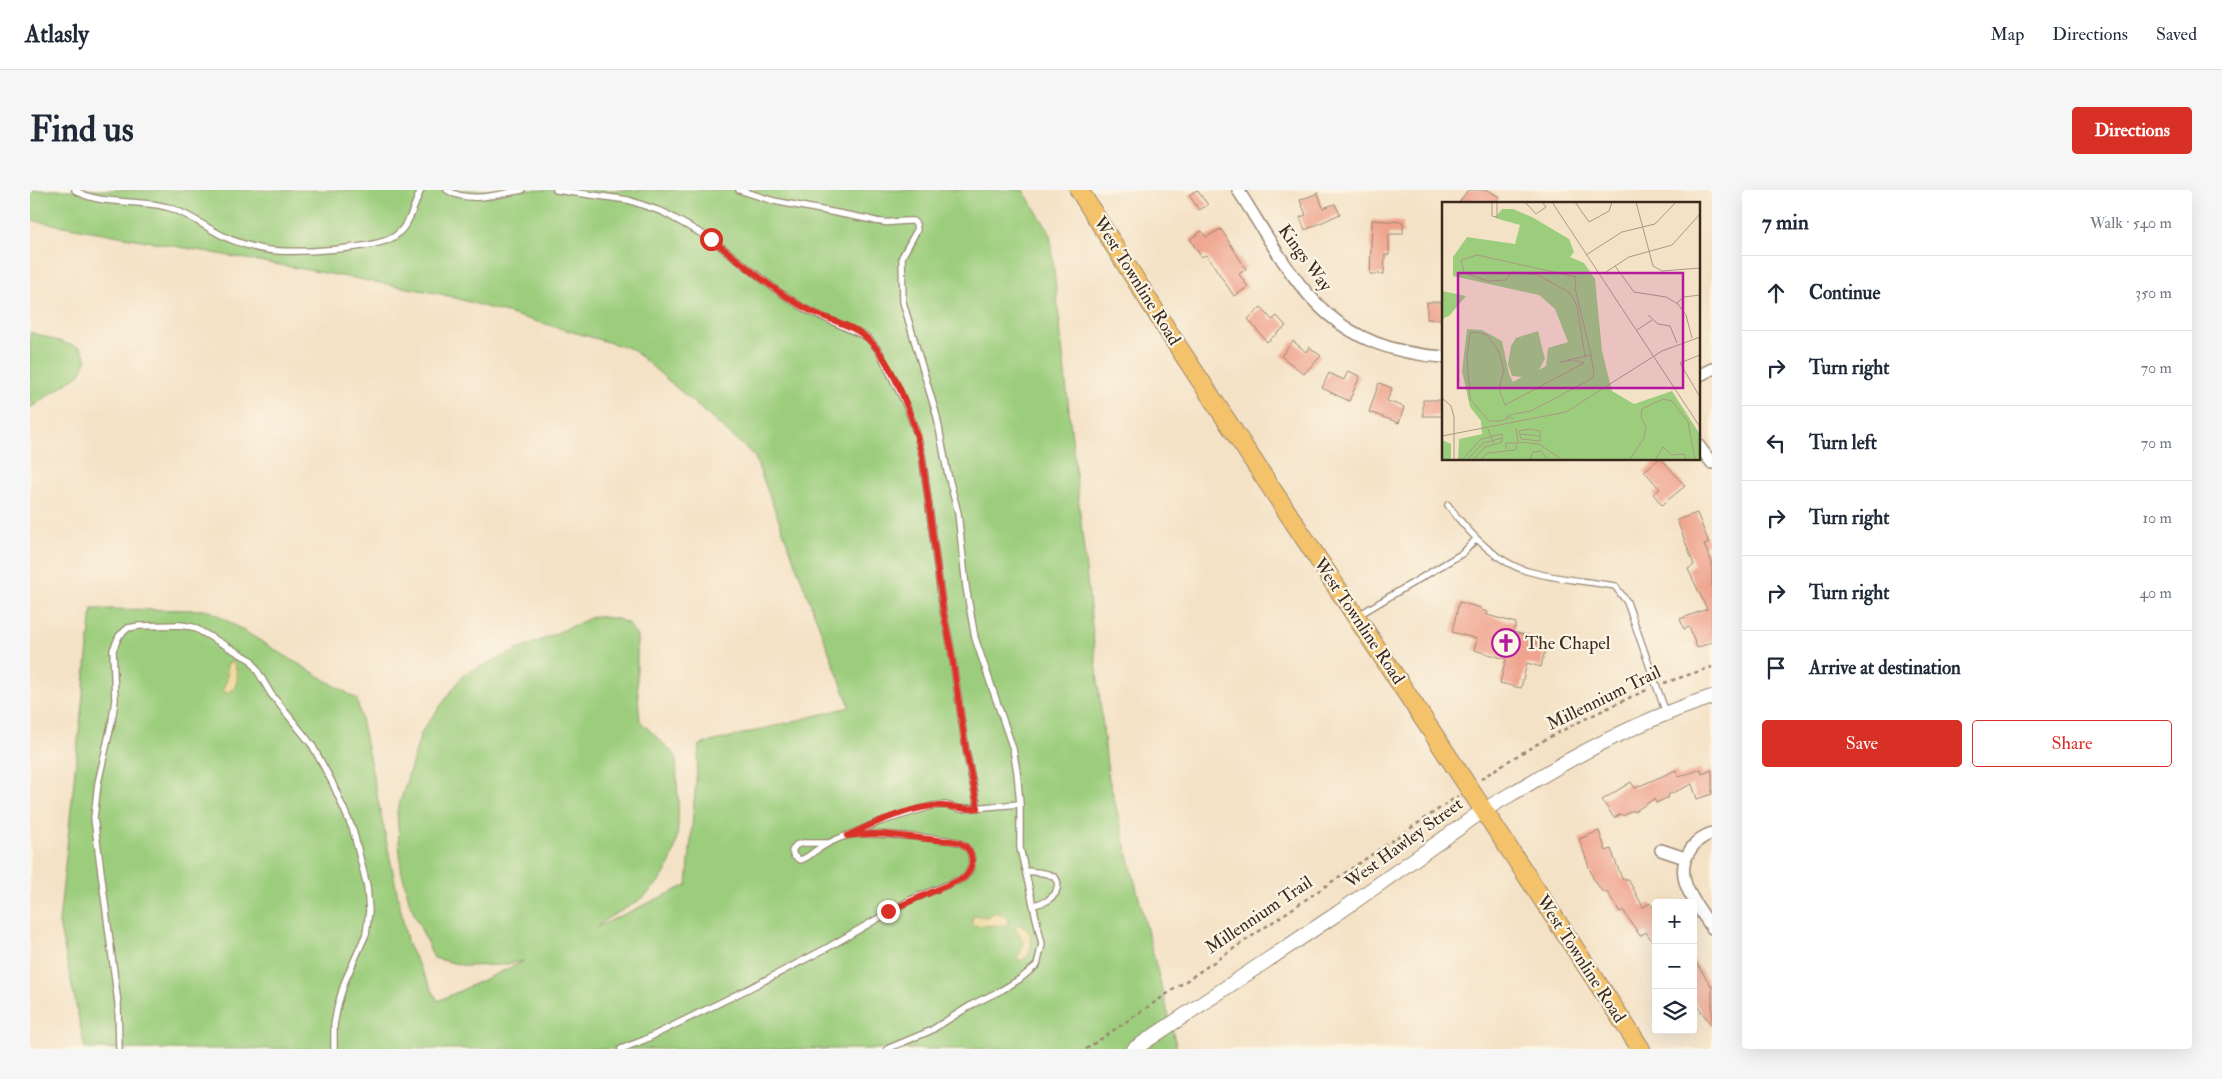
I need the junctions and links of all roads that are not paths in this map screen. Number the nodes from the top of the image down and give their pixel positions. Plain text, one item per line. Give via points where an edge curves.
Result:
1 (74, 190) edge
2 (420, 190) edge
3 (447, 190) edge
4 (522, 190) edge
5 (556, 190) edge
6 (739, 190) edge
7 (1079, 190) edge
8 (1238, 190) edge
9 (1442, 357) edge
10 (1712, 369) edge
11 (1700, 375) edge
12 (1700, 447) edge
13 (1712, 463) edge
14 (1448, 505) dead end
15 (1476, 539) junction
16 (1356, 617) junction
17 (1712, 697) edge
18 (1666, 713) junction
19 (1020, 804) junction
20 (978, 808) junction
21 (1482, 810) junction
22 (1712, 833) edge
23 (847, 836) junction
24 (829, 843) junction
25 (1661, 850) dead end
26 (1685, 858) junction
27 (1026, 871) junction
28 (1034, 905) junction
29 (1712, 928) edge
30 (119, 1049) edge
31 (334, 1049) edge
32 (621, 1049) edge
33 (887, 1049) edge
34 (1134, 1049) edge
35 (1641, 1049) edge

1 - 2 lane via 90,196 169,207 214,232 267,250 358,246 387,241 404,228
3 - 4 lane via 460,196 474,197
5 - 20 lane via 628,200 663,212 711,239 805,308 867,337 879,351 906,405 922,455 943,610
6 - 19 lane via 774,201 880,223 913,220 916,224 917,230 902,257 903,302 937,418 958,513 975,638 1012,749
7 - 16 main road, West Townline Road
8 - 9 street, Kings Way via 1299,285 1324,313 1348,330 1388,349
10 - 11 street
12 - 13 street
14 - 15 lane
15 - 16 lane via 1463,553
15 - 18 lane via 1526,571 1615,586 1627,602
16 - 21 main road, West Townline Road
17 - 18 street, West Hawley Street
18 - 21 street, West Hawley Street via 1610,738
19 - 20 lane
19 - 27 lane via 1020,848
20 - 23 lane via 960,809 946,805 924,808
21 - 34 street, West Hawley Street via 1338,913
21 - 35 main road, West Townline Road
22 - 26 street via 1694,843
23 - 24 lane
23 - 32 lane via 893,835 959,843 971,855 973,863 964,878 910,900 758,984
24 - 24 lane via 803,843 792,851 800,860
25 - 26 street
26 - 29 street via 1684,884
27 - 28 lane
27 - 28 lane via 1050,873 1057,882 1055,894
28 - 33 lane via 1042,944 1037,965 1031,971 930,1031
30 - 31 lane via 118,1003 94,818 115,700 114,650 118,636 128,628 180,625 193,628 252,660 270,694 312,745 353,830 367,886 369,911 366,934 338,1004

